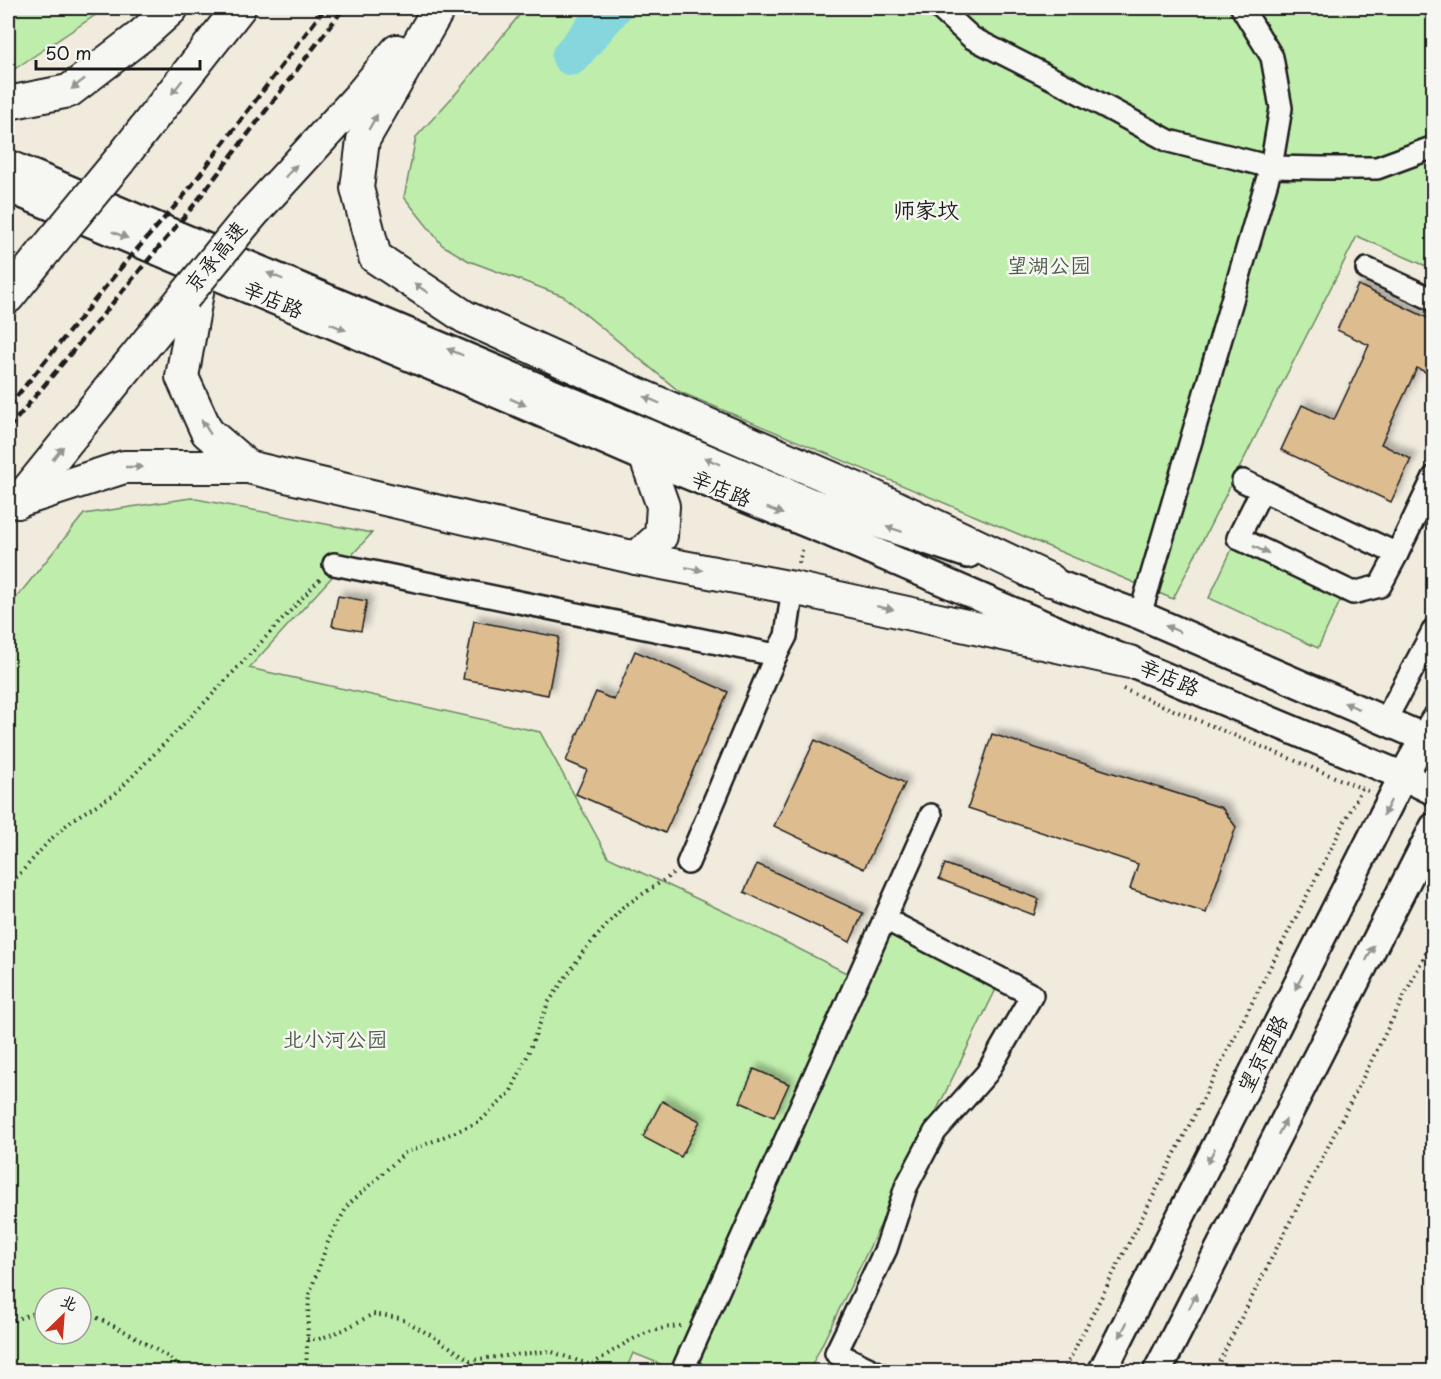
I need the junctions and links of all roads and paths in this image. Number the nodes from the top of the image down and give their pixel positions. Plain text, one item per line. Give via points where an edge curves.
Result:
1 (172, 8) edge
2 (239, 8) edge
3 (434, 8) edge
4 (439, 8) edge
5 (939, 8) edge
6 (1242, 8) edge
7 (8, 102) edge
8 (1434, 147) edge
9 (8, 164) edge
10 (1271, 167) junction
11 (8, 188) edge
12 (1367, 269) dead end
13 (192, 288) junction
14 (8, 297) edge
15 (1434, 300) edge
16 (646, 458) junction
17 (248, 467) junction
18 (1434, 477) edge
19 (1243, 481) dead end
20 (1262, 490) junction
21 (13, 508) edge
22 (787, 516) junction
23 (1396, 554) junction
24 (636, 558) junction
25 (334, 564) joint
26 (1050, 580) junction
27 (793, 588) junction
28 (1140, 615) junction
29 (1434, 629) edge
30 (776, 655) junction
31 (1123, 674) junction
32 (1386, 721) junction
33 (1431, 734) edge
34 (1368, 776) junction
35 (1403, 776) junction
36 (1434, 791) edge
37 (1391, 802) junction
38 (931, 815) dead end
39 (1434, 827) edge
40 (688, 863) joint
41 (8, 887) edge
42 (885, 919) junction
43 (1434, 937) edge
44 (33, 1313) edge
45 (93, 1316) edge
46 (8, 1322) edge
47 (703, 1325) junction
48 (307, 1339) junction
49 (184, 1371) edge
50 (306, 1371) edge
51 (693, 1371) edge
52 (876, 1371) edge
53 (1063, 1371) edge
54 (1102, 1371) edge
55 (1158, 1371) edge
56 (1214, 1371) edge

1 -> 7 highway via 69,91
2 -> 14 highway, bridge
13 -> 3 highway, 京承高速, bridge
26 -> 4 highway via 867,493 465,317 375,257 357,188 363,140
5 - 10 street via 972,38 1169,141
6 - 10 street via 1272,57 1281,108
8 - 10 street via 1377,168
26 -> 9 main road, 辛店路 via 808,501
10 - 28 street
11 -> 16 main road, 辛店路
12 - 15 street
17 -> 13 highway via 207,432 182,377
21 -> 13 highway, 京承高速
16 -> 22 main road, 辛店路
16 - 24 highway via 663,506 661,536
21 -> 17 highway via 124,467
17 - 24 highway
18 - 23 street
19 - 20 street
20 - 23 street
20 -> 23 street via 1238,538 1353,593 1380,586
22 - 27 path via 804,543
22 - 31 main road, 辛店路
24 -> 27 highway
25 - 30 street
25 - 41 path via 115,794 73,819
26 - 28 main road, 辛店路
27 - 30 street via 786,636
27 -> 31 highway
32 -> 28 main road, 辛店路
29 - 32 street
30 - 40 street
31 - 34 main road, 辛店路
31 - 34 path
32 - 33 main road, 辛店路
33 - 35 main road, 望京西路
34 - 35 main road, 辛店路
34 - 37 path
34 - 53 path
35 - 36 main road, 辛店路
35 - 37 main road, 望京西路
37 -> 54 main road, 望京西路
38 - 42 street
55 -> 39 main road
40 - 48 path via 623,907 583,952 548,1003 510,1093 479,1122 405,1153 348,1205 329,1239 309,1295
42 - 47 street
42 - 52 street via 1032,995 987,1072 935,1132 906,1187 886,1249 836,1353
43 - 56 path
44 - 46 path
45 - 49 path via 170,1358
47 - 48 path via 665,1327 638,1335 591,1365 549,1351 470,1360 400,1318 373,1314 343,1330
47 - 51 street via 684,1367
48 - 50 path

